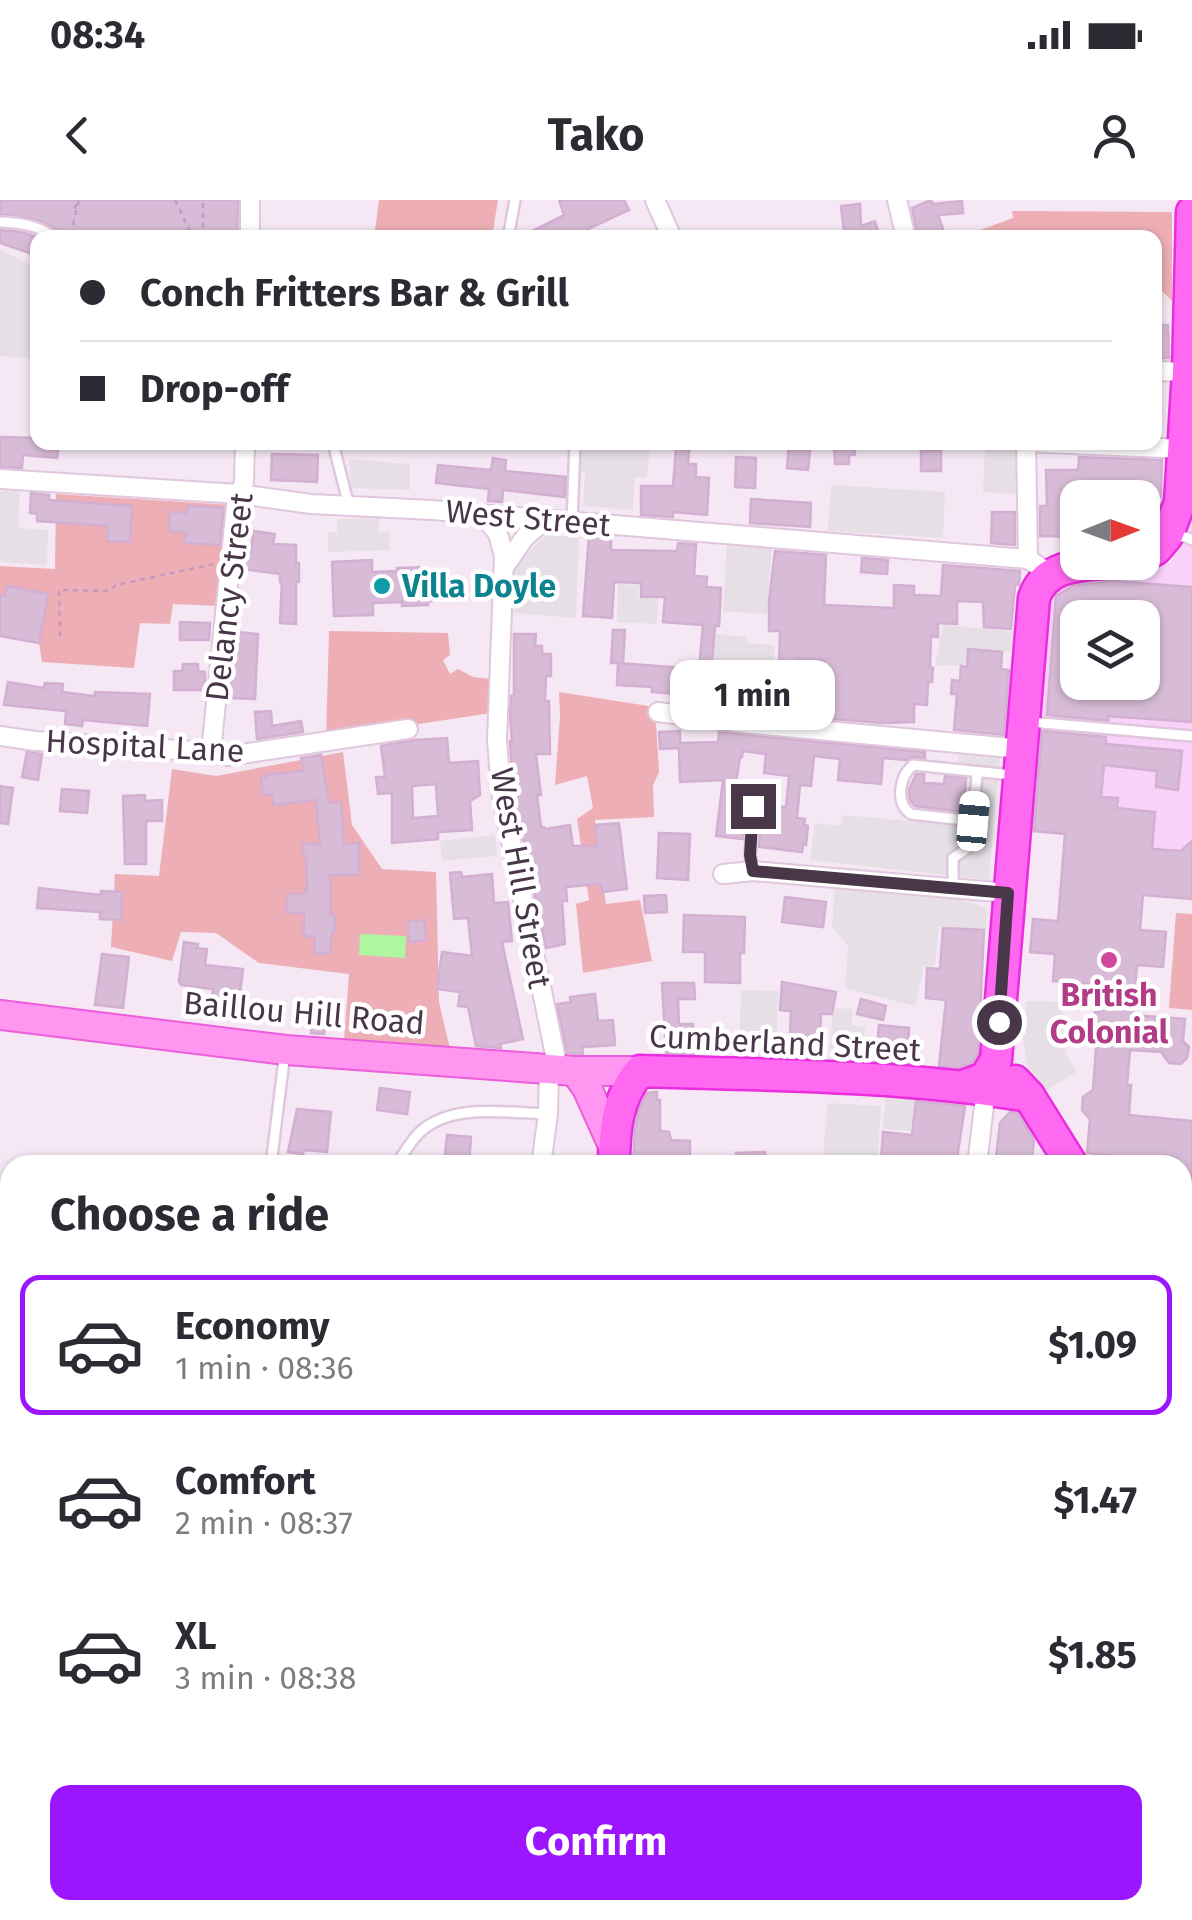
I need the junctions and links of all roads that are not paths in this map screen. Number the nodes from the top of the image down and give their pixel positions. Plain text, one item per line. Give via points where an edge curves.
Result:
1 (250, 200) edge
2 (515, 200) edge
3 (655, 200) edge
4 (897, 200) edge
5 (1192, 212) edge
6 (0, 222) edge
7 (44, 230) edge
8 (250, 230) edge
9 (509, 230) edge
10 (668, 230) edge
11 (903, 230) edge
12 (1162, 372) edge
13 (1188, 372) junction
14 (1162, 448) edge
15 (1185, 449) junction
16 (245, 450) edge
17 (335, 450) edge
18 (574, 450) edge
19 (1027, 450) edge
20 (0, 479) edge
21 (239, 494) junction
22 (350, 506) junction
23 (482, 515) junction
24 (544, 520) junction
25 (572, 523) junction
26 (1180, 538) edge
27 (504, 566) junction
28 (1039, 566) junction
29 (1060, 568) edge
30 (658, 712) dead end
31 (408, 729) dead end
32 (0, 736) edge
33 (1192, 736) edge
34 (1021, 748) junction
35 (210, 752) junction
36 (977, 774) junction
37 (753, 806) dead end
38 (973, 821) junction
39 (753, 871) junction
40 (723, 874) dead end
41 (953, 888) junction
42 (1008, 893) junction
43 (1, 1022) edge
44 (286, 1050) junction
45 (571, 1070) junction
46 (640, 1071) junction
47 (982, 1078) junction
48 (548, 1114) junction
49 (273, 1155) edge
50 (404, 1155) edge
51 (542, 1155) edge
52 (613, 1155) edge
53 (614, 1155) edge
54 (978, 1155) edge
55 (1066, 1155) edge

1 - 8 street
2 - 9 lane
3 - 10 street
4 - 11 street
5 - 13 highway
6 - 7 lane
12 - 13 street
13 - 15 highway
14 - 15 street
15 - 26 highway
16 - 21 street, Delancy Street
17 - 22 lane
18 - 25 lane
19 - 28 street
20 - 21 street, West Street
21 - 22 street, West Street
21 - 35 street, Delancy Street
22 - 23 street, West Street
23 - 24 street, West Street
23 - 27 street, West Hill Street via 498,534
24 - 25 street, West Street
24 - 27 street
25 - 28 street, West Street
27 - 45 street, West Hill Street via 501,792
28 - 29 highway
28 - 34 highway
30 - 34 street
31 - 35 street, Hospital Lane via 228,756
32 - 35 street, Hospital Lane
33 - 34 lane
34 - 36 lane
34 - 42 highway
36 - 38 lane
36 - 38 lane via 914,766 902,783 901,803 911,814
37 - 39 lane
38 - 41 lane via 971,846 953,858
39 - 40 street
39 - 41 street
41 - 42 street
42 - 47 highway
43 - 44 main road, Baillou Hill Road
44 - 45 main road, Baillou Hill Road
44 - 49 lane
45 - 46 main road, Cumberland Street
45 - 48 street, West Hill Street
45 - 52 main road via 587,1088
46 - 47 highway, Cumberland Street
46 - 53 highway via 623,1096
47 - 54 street
47 - 55 highway via 1029,1096
48 - 50 lane via 448,1116 421,1132
48 - 51 street, West Hill Street

